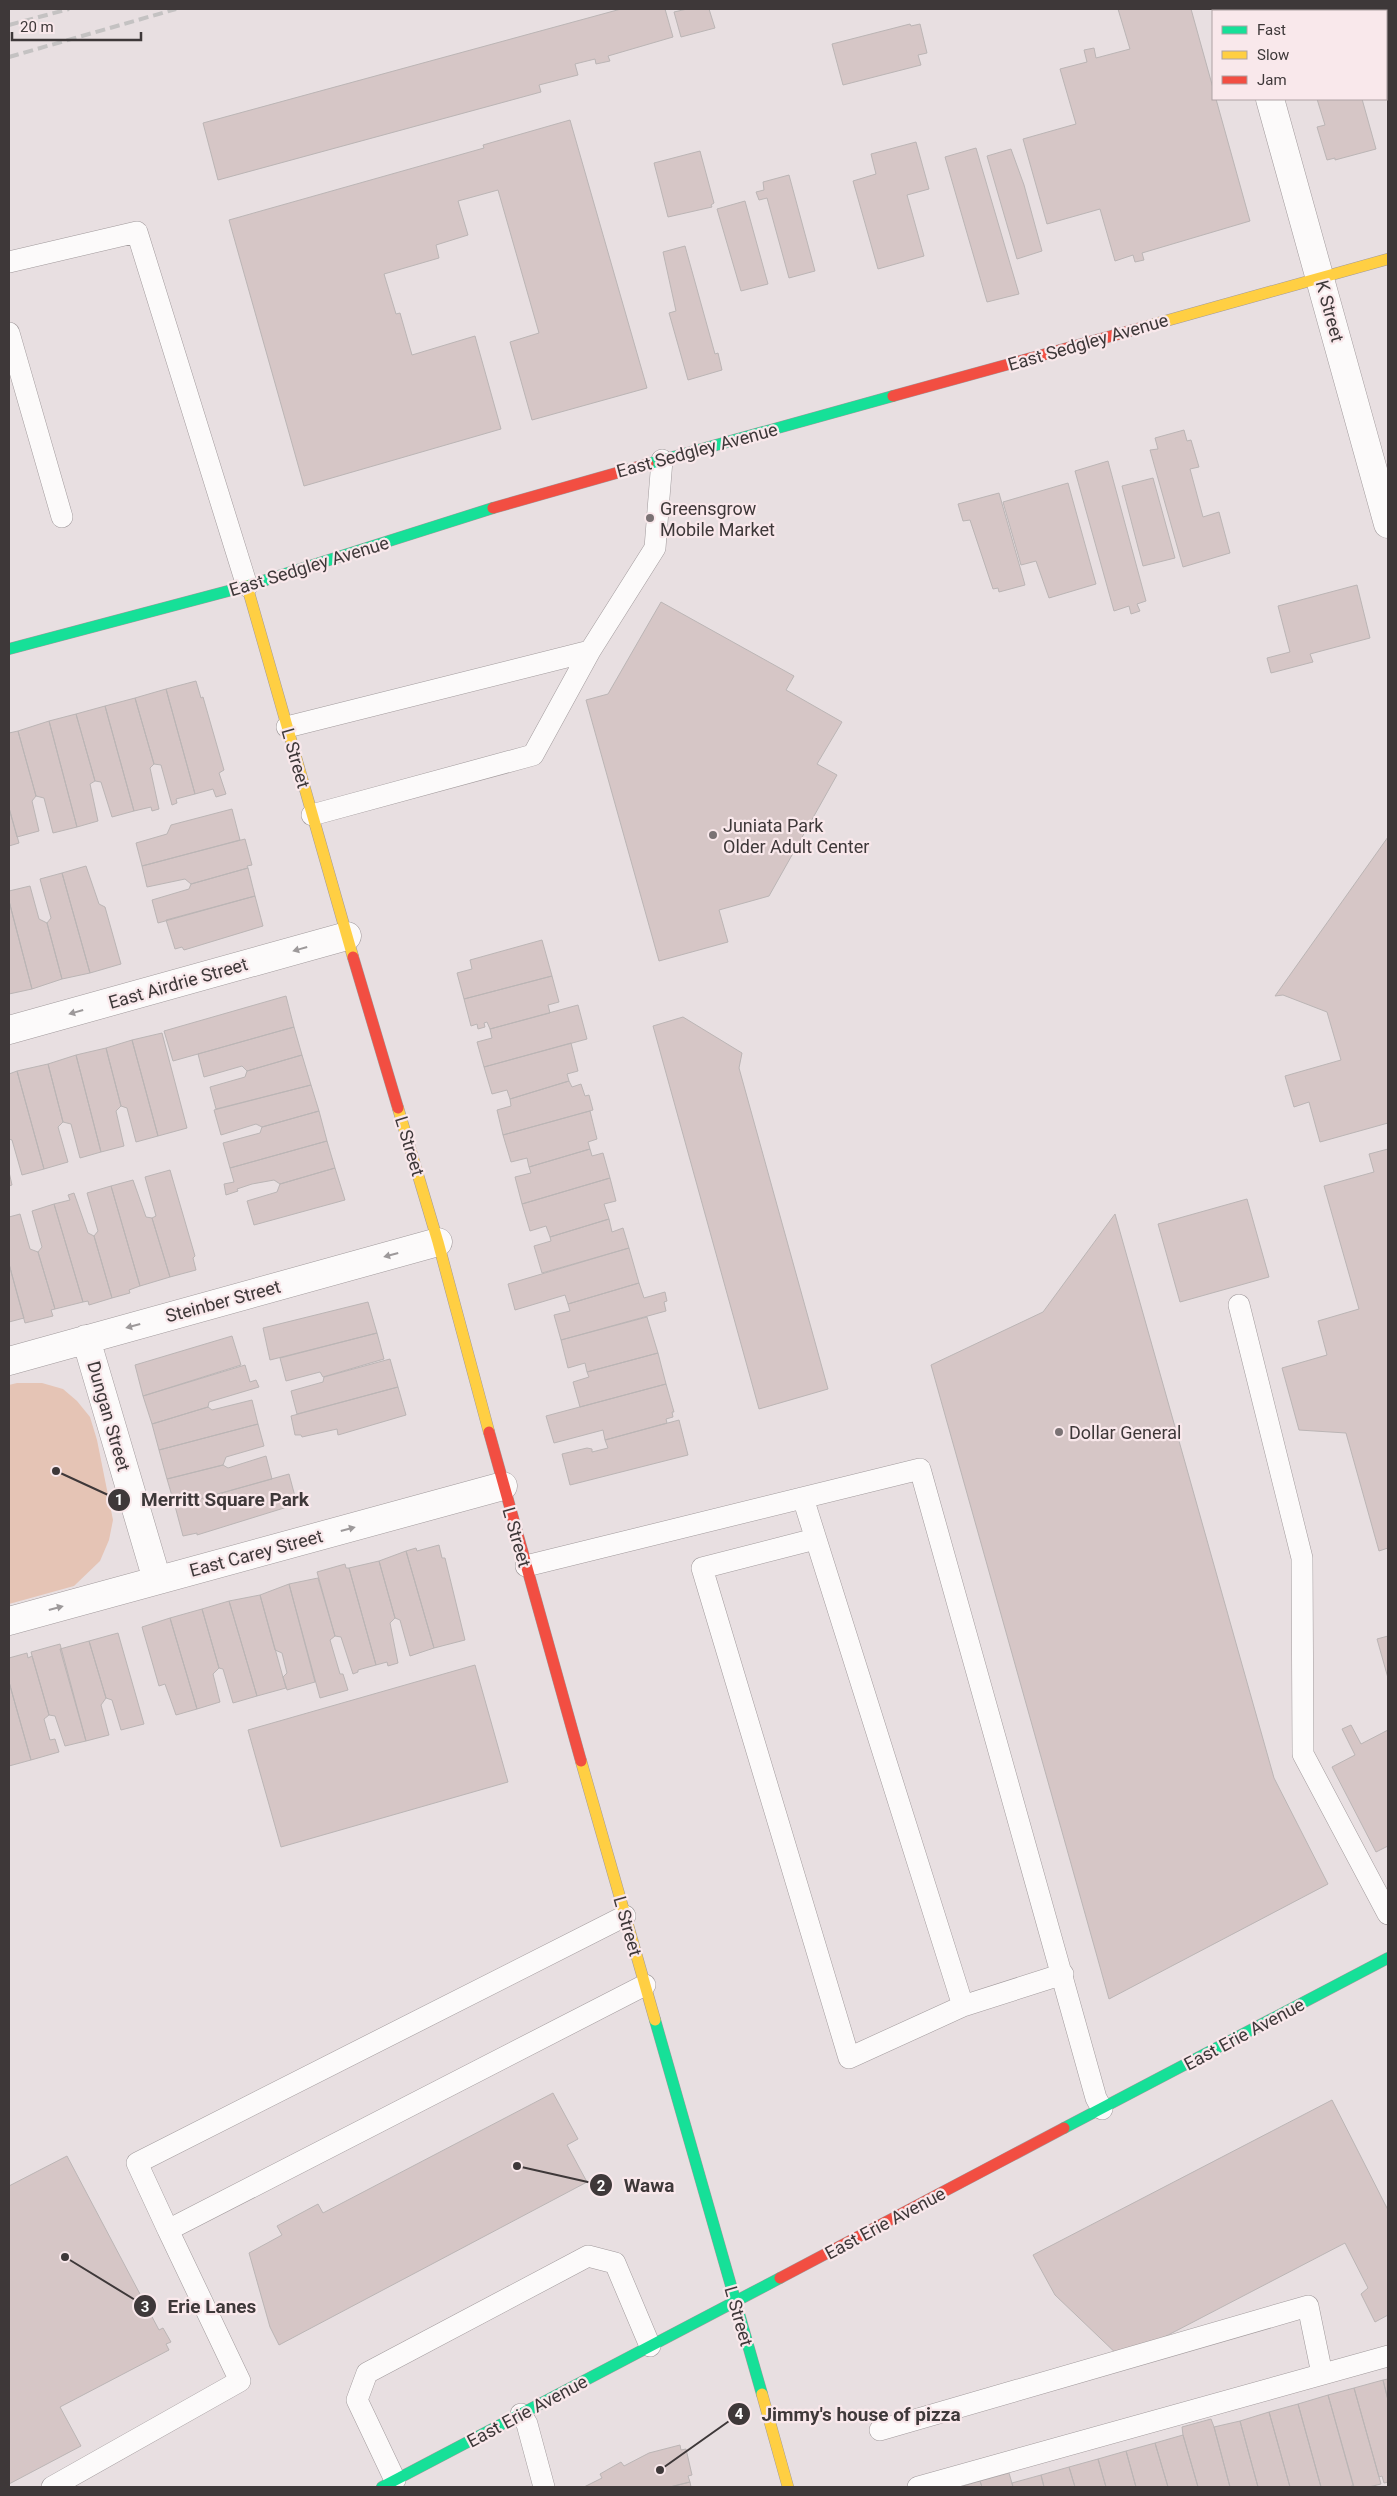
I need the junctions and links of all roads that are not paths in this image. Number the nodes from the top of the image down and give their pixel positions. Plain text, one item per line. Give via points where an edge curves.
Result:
1 (1270, 100) edge
2 (1388, 259) edge
3 (9, 262) edge
4 (1321, 277) junction
5 (9, 333) edge
6 (662, 460) junction
7 (1386, 510) edge
8 (62, 517) dead end
9 (247, 586) junction
10 (9, 649) edge
11 (590, 651) junction
12 (287, 726) junction
13 (312, 815) junction
14 (346, 936) junction
15 (9, 1030) edge
16 (438, 1242) junction
17 (1239, 1305) dead end
18 (86, 1338) junction
19 (9, 1361) edge
20 (503, 1486) junction
21 (803, 1498) junction
22 (815, 1538) junction
23 (526, 1566) junction
24 (157, 1580) junction
25 (9, 1621) edge
26 (1388, 1914) edge
27 (625, 1916) junction
28 (1388, 1958) edge
29 (1063, 1974) junction
30 (645, 1985) junction
31 (963, 2006) junction
32 (1102, 2109) junction
33 (168, 2230) junction
34 (735, 2302) junction
35 (650, 2346) junction
36 (1388, 2356) edge
37 (1322, 2374) junction
38 (521, 2414) junction
39 (880, 2430) dead end
40 (388, 2484) edge
41 (52, 2487) edge
42 (544, 2487) edge
43 (788, 2487) edge
44 (918, 2487) edge

1 - 4 street, K Street
2 - 4 street, East Sedgley Avenue
3 - 9 lane via 136,232
4 - 6 street, East Sedgley Avenue
4 - 7 street, K Street
5 - 8 lane
6 - 9 street, East Sedgley Avenue via 542,493
6 - 11 lane via 655,548
9 - 10 street, East Sedgley Avenue
9 - 12 street, L Street
11 - 12 lane
11 - 13 lane via 532,755
12 - 13 street, L Street
13 - 14 street, L Street
14 -> 15 street, East Airdrie Street
14 - 16 street, L Street
16 -> 18 street, Steinber Street
16 - 20 street, L Street
17 - 26 lane via 1302,1558 1303,1754
18 - 19 street, Steinber Street
18 - 24 street, Dungan Street
20 - 23 street, L Street
24 -> 20 street, East Carey Street
21 - 22 lane
21 - 23 lane
21 - 29 lane via 920,1469
22 - 31 lane
22 - 31 lane via 702,1568 849,2058
23 - 27 street, L Street
25 -> 24 street, East Carey Street
27 - 30 street, L Street
27 - 33 lane via 136,2162
28 - 32 street, East Erie Avenue
29 - 31 lane
29 - 32 lane via 1096,2098
30 - 33 lane
30 - 34 street, L Street
32 - 34 street, East Erie Avenue
33 - 41 lane via 240,2381
34 - 35 street, East Erie Avenue
34 - 43 street, L Street
35 - 38 street, East Erie Avenue
35 - 40 lane via 615,2263 588,2256 367,2373 357,2400
36 - 37 lane
37 - 39 lane via 1308,2306
37 - 44 lane
38 - 40 street, East Erie Avenue
38 - 42 lane via 527,2424

